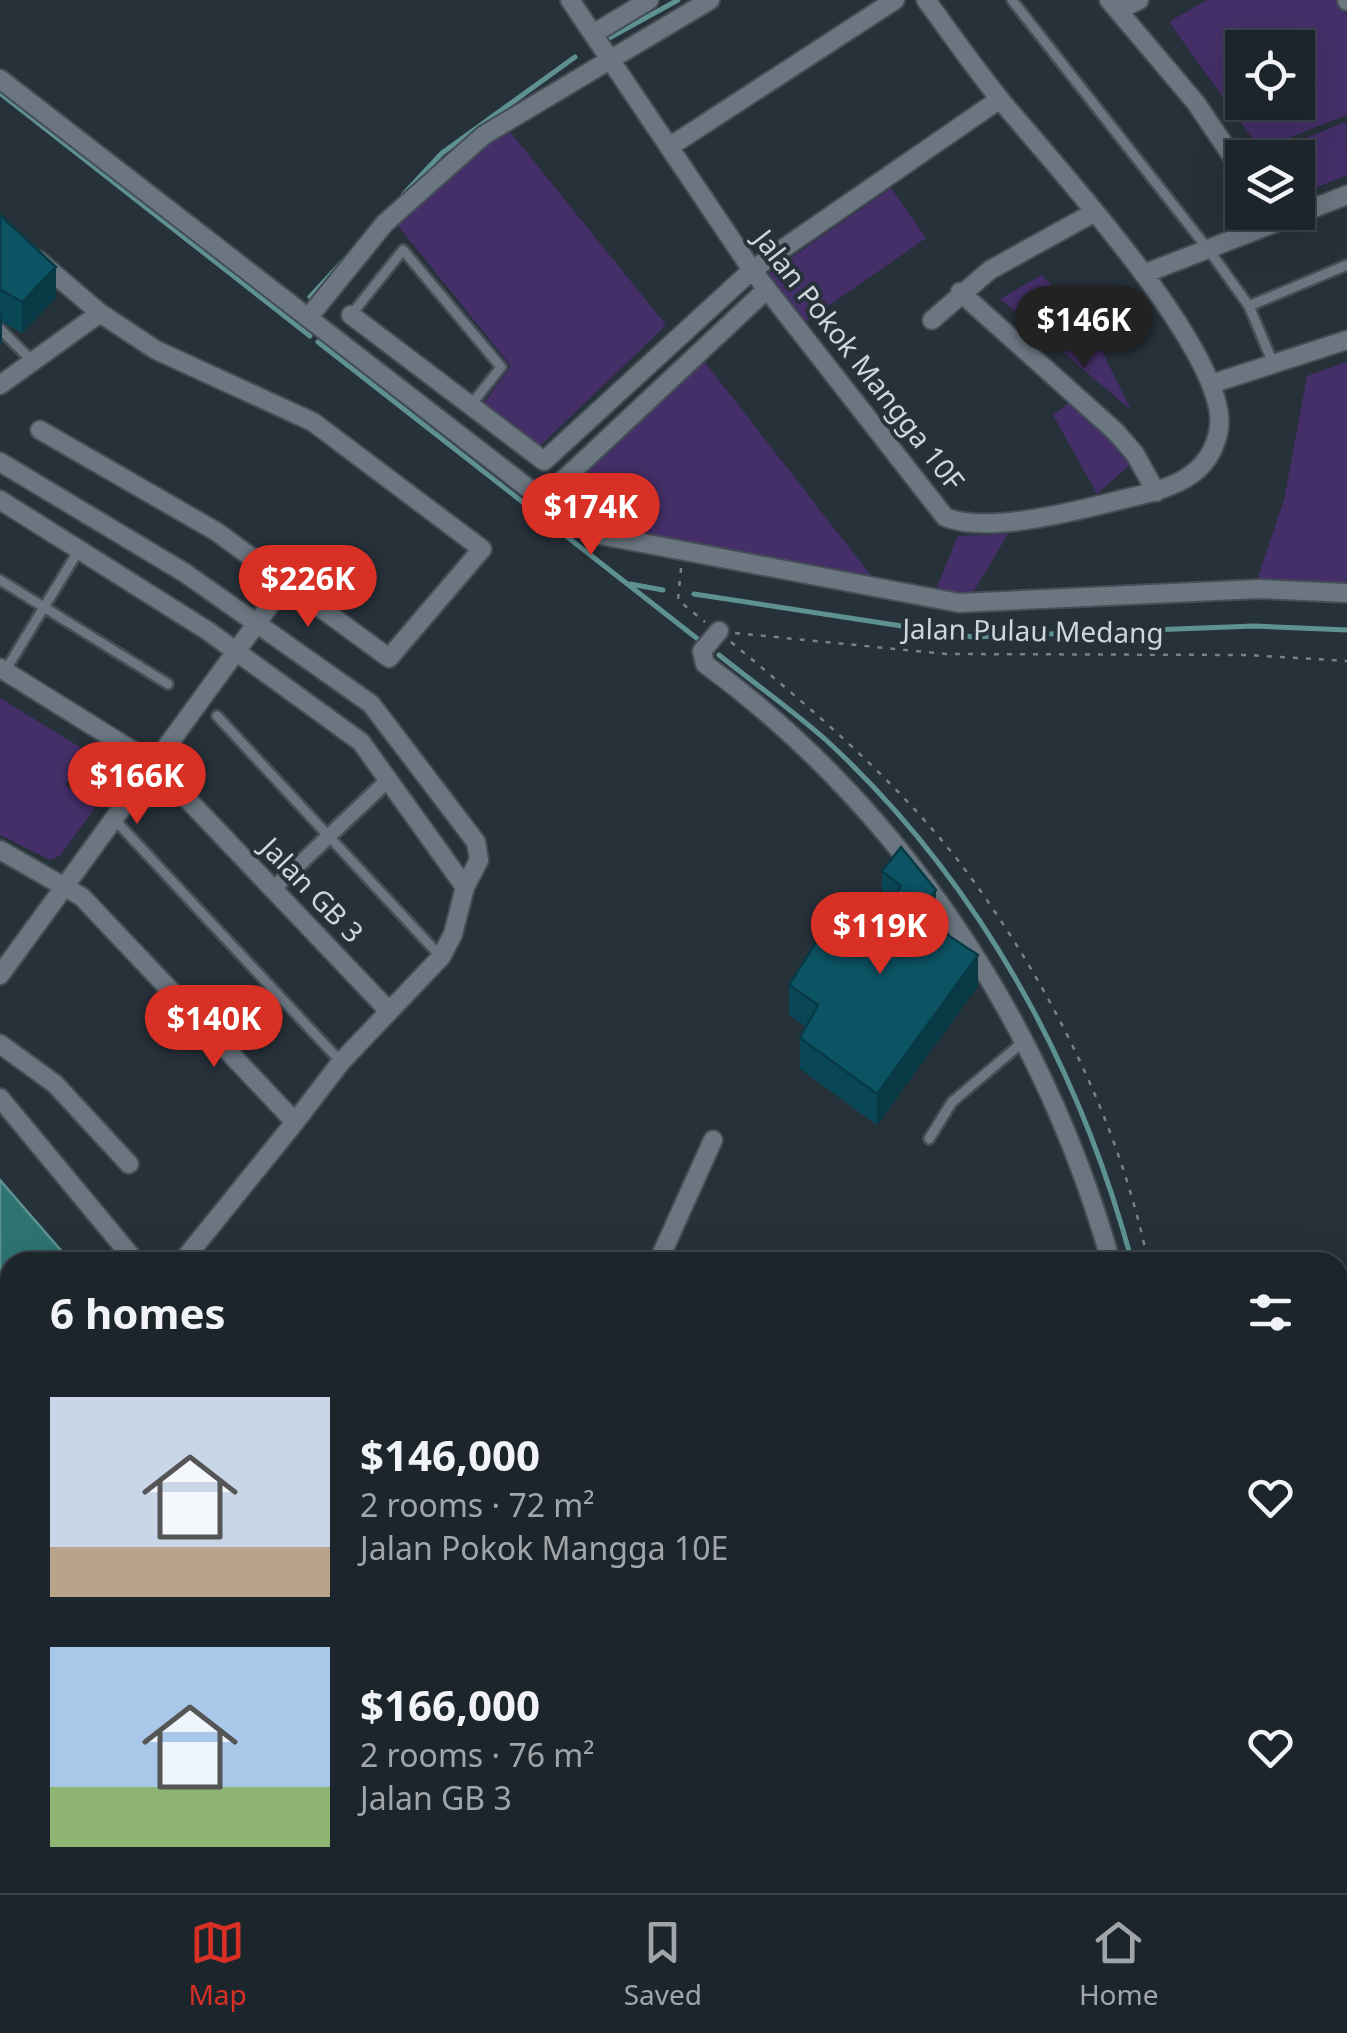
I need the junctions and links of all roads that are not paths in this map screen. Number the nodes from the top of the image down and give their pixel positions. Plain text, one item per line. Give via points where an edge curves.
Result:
1 (570, 0) edge
2 (649, 0) edge
3 (710, 0) edge
4 (895, 0) edge
5 (926, 0) edge
6 (1012, 0) edge
7 (1139, 0) edge
8 (1114, 5) edge
9 (593, 34) junction
10 (607, 59) junction
11 (0, 79) edge
12 (1000, 100) junction
13 (1225, 146) edge
14 (669, 147) junction
15 (1347, 195) edge
16 (1315, 205) edge
17 (1095, 212) junction
18 (1247, 230) edge
19 (1208, 249) junction
20 (28, 251) edge
21 (1347, 265) edge
22 (752, 270) junction
23 (1146, 273) junction
24 (767, 289) junction
25 (960, 292) junction
26 (1248, 306) junction
27 (100, 313) junction
28 (351, 316) joint
29 (308, 318) junction
30 (932, 320) dead end
31 (0, 329) edge
32 (1347, 340) edge
33 (35, 364) junction
34 (1274, 365) junction
35 (1211, 384) junction
36 (0, 385) edge
37 (470, 406) junction
38 (40, 430) dead end
39 (0, 462) edge
40 (1156, 492) junction
41 (544, 498) junction
42 (0, 500) edge
43 (81, 547) junction
44 (0, 580) edge
45 (286, 583) junction
46 (1347, 593) edge
47 (45, 606) junction
48 (257, 623) junction
49 (719, 631) road end
50 (236, 651) junction
51 (2, 669) edge
52 (168, 684) dead end
53 (218, 716) dead end
54 (154, 764) junction
55 (388, 780) junction
56 (114, 819) junction
57 (328, 837) junction
58 (0, 850) edge
59 (66, 885) junction
60 (464, 887) junction
61 (272, 890) junction
62 (441, 957) junction
63 (0, 976) edge
64 (390, 1011) junction
65 (1024, 1041) junction
66 (0, 1044) edge
67 (341, 1062) junction
68 (0, 1098) edge
69 (295, 1122) junction
70 (928, 1138) dead end
71 (713, 1140) dead end
72 (129, 1164) dead end
73 (128, 1252) edge
74 (190, 1252) edge
75 (663, 1252) edge
76 (1108, 1252) edge

1 - 9 street, Jalan Pokok Mangga 10F
2 - 9 street
3 - 10 street
4 - 14 street
5 - 12 street
6 - 19 lane
7 - 8 street
8 - 13 street
9 - 10 street, Jalan Pokok Mangga 10F
10 - 14 street, Jalan Pokok Mangga 10F
10 - 29 street via 484,134 430,179 385,222
11 - 29 street
12 - 17 street
12 - 22 street
14 - 22 street, Jalan Pokok Mangga 10F
15 - 16 street
17 - 23 street
17 - 25 street
18 - 19 street
19 - 23 street
19 - 26 lane
20 - 27 street
21 - 26 lane
22 - 24 street, Jalan Pokok Mangga 10F
22 - 37 street via 544,461
23 - 35 street
24 - 40 street, Jalan Pokok Mangga 10F via 945,516 972,524 1072,512
24 - 41 street
25 - 30 street
25 - 40 street via 1116,431
26 - 34 lane
27 - 33 street
27 - 45 street via 202,374 313,422 482,549 390,658
28 - 37 street
28 - 37 lane via 404,250 500,367
29 - 41 street
31 - 33 lane
32 - 34 street
33 - 36 street
34 - 35 street
35 - 40 street, Jalan Pokok Mangga 10F via 1220,423 1216,444 1186,482
38 - 45 street via 217,532
39 - 48 street
41 - 46 street via 595,534 959,603 1259,590
42 - 43 street
43 - 47 lane
43 - 50 street
44 - 47 lane
45 - 48 street
47 - 51 lane
47 - 52 lane
48 - 50 street
48 - 60 street via 384,718 476,842 479,860
49 - 65 street via 702,651 705,664 748,694 859,804 930,888 990,976
50 - 54 street
50 - 55 street via 361,742
51 - 54 street, Jalan GB 3
53 - 57 lane
54 - 56 street
54 - 61 street, Jalan GB 3
55 - 57 street
55 - 60 street
56 - 59 street
56 - 67 lane
57 - 61 street
57 - 62 lane
58 - 59 street
59 - 63 street
59 - 69 street
60 - 62 street
61 - 64 street, Jalan GB 3
62 - 64 street
64 - 67 street
65 - 70 lane via 952,1102
65 - 76 street
66 - 72 street via 55,1084
67 - 69 street
68 - 73 street
69 - 74 street
71 - 75 street

